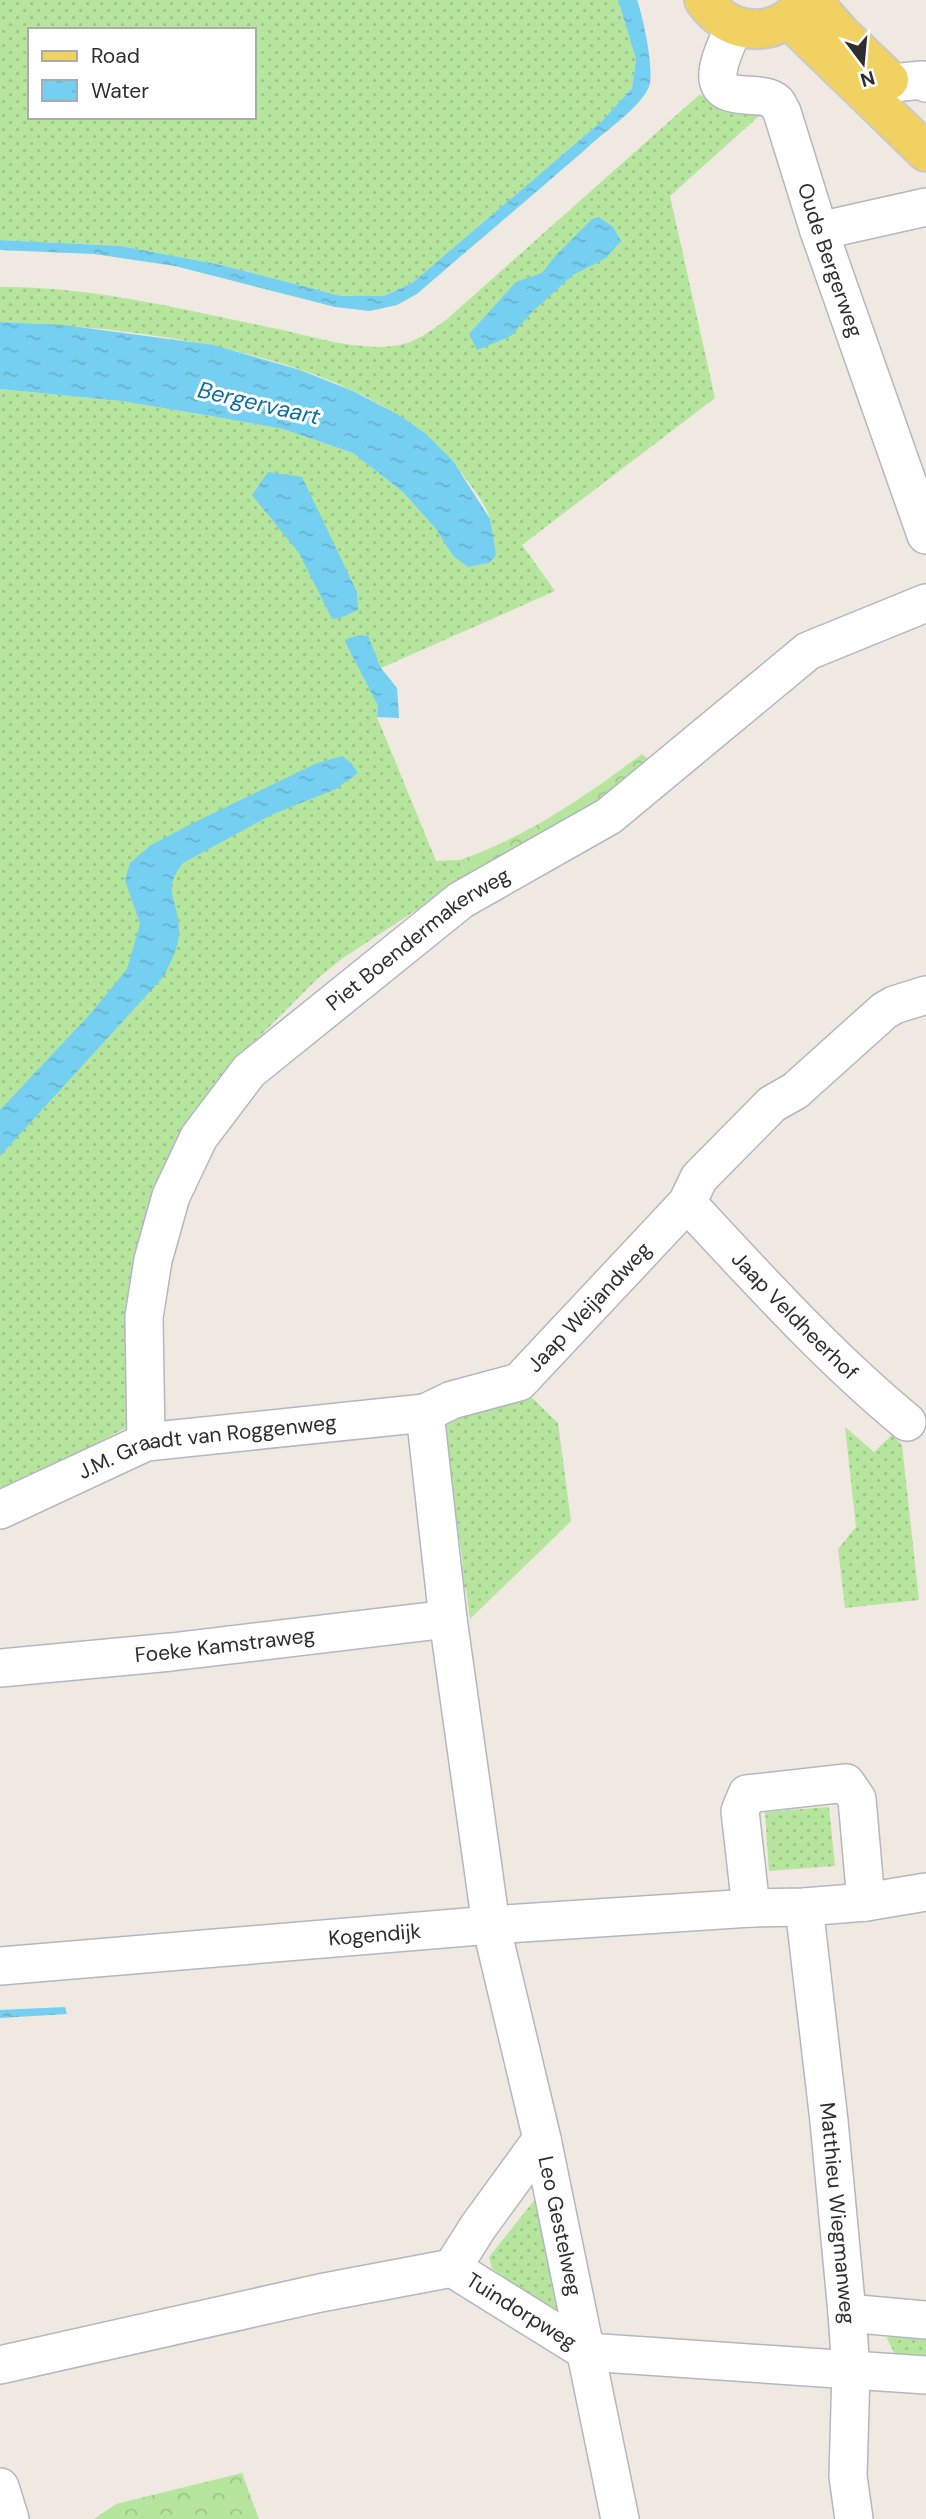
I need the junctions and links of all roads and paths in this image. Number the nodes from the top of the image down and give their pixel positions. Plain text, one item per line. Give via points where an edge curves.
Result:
1 (704, 0) edge
2 (802, 6) edge
3 (734, 26) junction
4 (909, 83) edge
5 (926, 115) edge
6 (926, 152) edge
7 (926, 207) edge
8 (819, 231) junction
9 (926, 535) edge
10 (926, 603) edge
11 (926, 995) edge
12 (687, 1203) junction
13 (425, 1413) junction
14 (907, 1422) dead end
15 (146, 1442) junction
16 (0, 1510) edge
17 (448, 1619) junction
18 (0, 1668) edge
19 (926, 1892) edge
20 (866, 1902) junction
21 (804, 1907) junction
22 (751, 1908) junction
23 (491, 1925) junction
24 (0, 1966) edge
25 (542, 2138) junction
26 (452, 2268) junction
27 (847, 2313) junction
28 (926, 2320) edge
29 (587, 2352) junction
30 (0, 2365) edge
31 (851, 2371) junction
32 (926, 2375) edge
33 (0, 2487) edge
34 (10, 2519) edge
35 (620, 2519) edge
36 (854, 2519) edge

1 - 3 main road via 718,17
2 - 3 main road via 772,28
2 - 4 main road
2 - 6 main road
3 - 8 street, Oude Bergerweg via 718,74 720,84 731,94 776,102
4 - 5 main road
7 - 8 street
8 - 9 street, Oude Bergerweg
10 - 15 street, Piet Boendermakerweg via 808,651 609,816 461,901 249,1071 200,1137 171,1196 153,1260 144,1317
11 - 12 street, Jaap Weijandweg via 884,1012 795,1091 772,1104 699,1178
12 - 13 street, Jaap Weijandweg via 519,1382 452,1399
12 - 14 street, Jaap Veldheerhof via 811,1334
13 - 15 street, J.M. Graadt van Roggenweg
13 - 17 street
15 - 16 street, J.M. Graadt van Roggenweg
17 - 18 street, Foeke Kamstraweg
17 - 23 street
19 - 20 street, Kogendijk
20 - 21 street, Kogendijk
20 - 22 street via 857,1799 846,1783 747,1794 740,1811
21 - 22 street, Kogendijk
21 - 27 street, Matthieu Wiegmanweg
22 - 23 street, Kogendijk
23 - 24 street, Kogendijk
23 - 25 street, Leo Gestelweg
25 - 26 street, Leo Gestelweg
25 - 29 street, Leo Gestelweg
26 - 29 street, Tuindorpweg
26 - 30 street, Tuindorpweg
27 - 28 street
27 - 31 street, Matthieu Wiegmanweg
29 - 31 street, Tuindorpweg
29 - 35 street, Leo Gestelweg
31 - 32 street, Tuindorpweg
31 - 36 street, Matthieu Wiegmanweg via 848,2476
33 - 34 street

